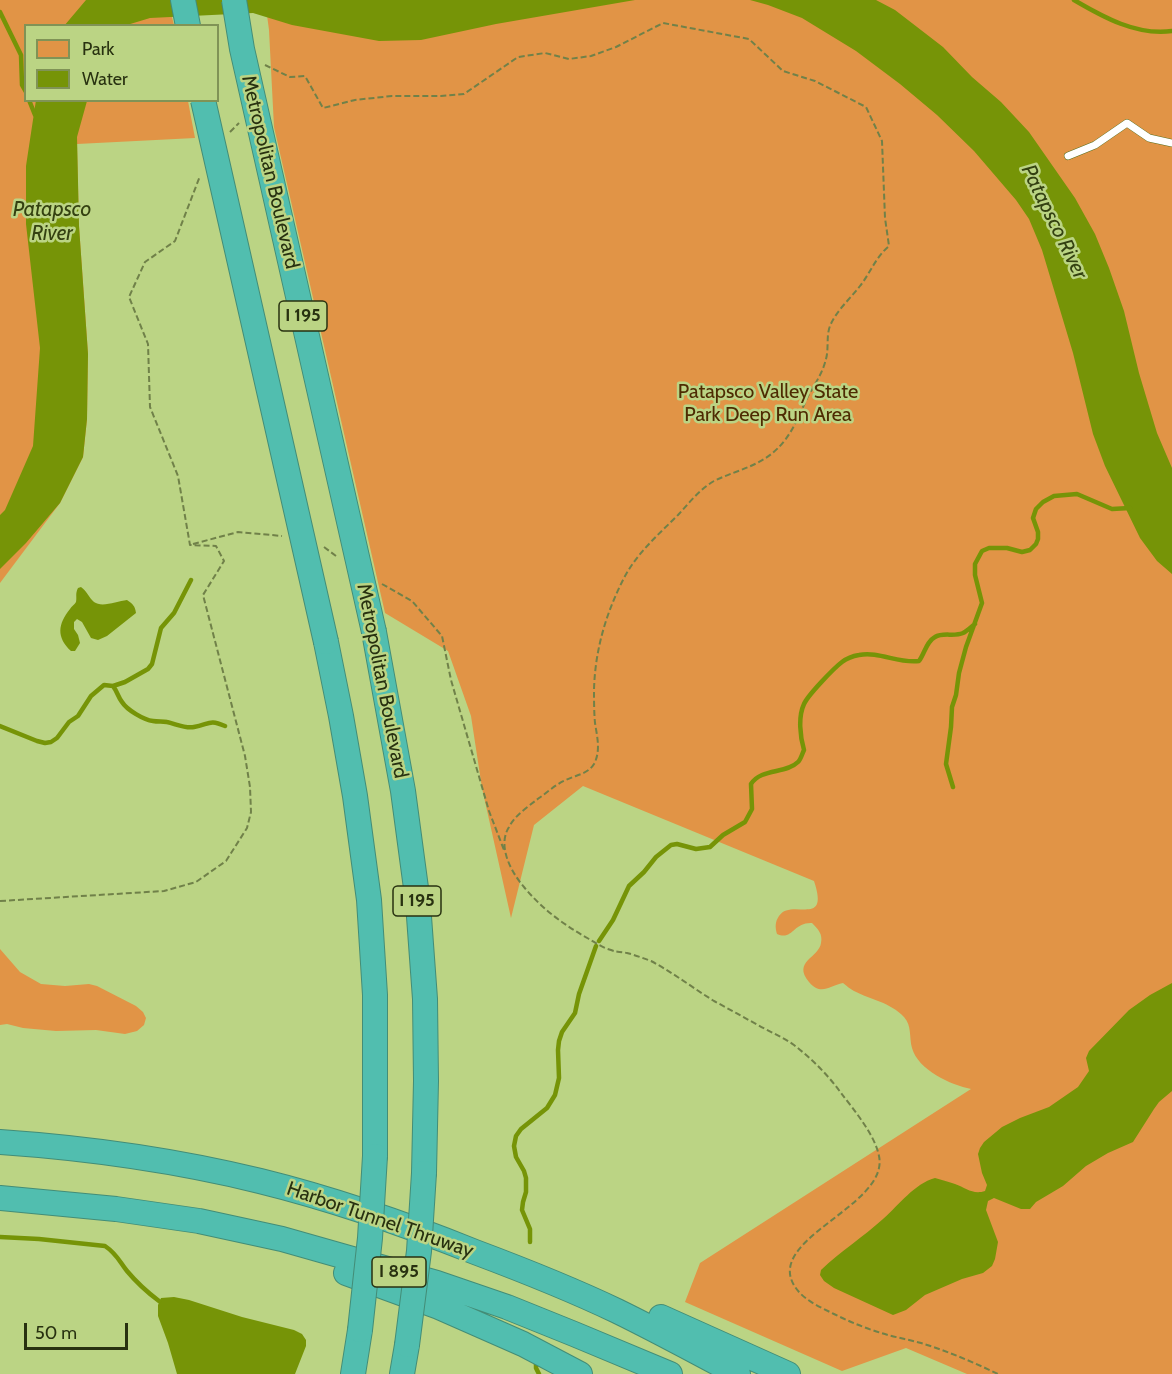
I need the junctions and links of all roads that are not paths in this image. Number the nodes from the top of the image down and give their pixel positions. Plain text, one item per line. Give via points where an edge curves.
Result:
1 (183, 0) edge
2 (234, 0) edge
3 (188, 24) edge
4 (203, 102) edge
5 (1172, 143) edge
6 (1068, 156) dead end
7 (0, 1142) edge
8 (0, 1198) edge
9 (116, 1209) junction
10 (570, 1290) junction
11 (353, 1374) edge
12 (402, 1374) edge
13 (580, 1374) edge
14 (670, 1374) edge
15 (738, 1374) edge
16 (788, 1374) edge

1 - 3 highway
2 - 12 highway, Metropolitan Boulevard / I 195, bridge via 244,60 374,632 404,791 418,903 425,999 424,1173 419,1251
4 - 11 highway, I 195, bridge via 326,642 355,796 369,900 375,995 375,1156 370,1238
5 - 6 lane via 1149,138 1127,123 1095,145
7 - 10 highway, Harbor Tunnel Thruway / I 895 via 107,1152 259,1181 408,1227
8 - 9 highway, I 895
9 - 13 highway via 334,1268 439,1307
9 - 14 highway, I 895 via 282,1239 437,1283 507,1307
10 - 15 highway, Harbor Tunnel Thruway / I 895
10 - 16 highway via 623,1301

